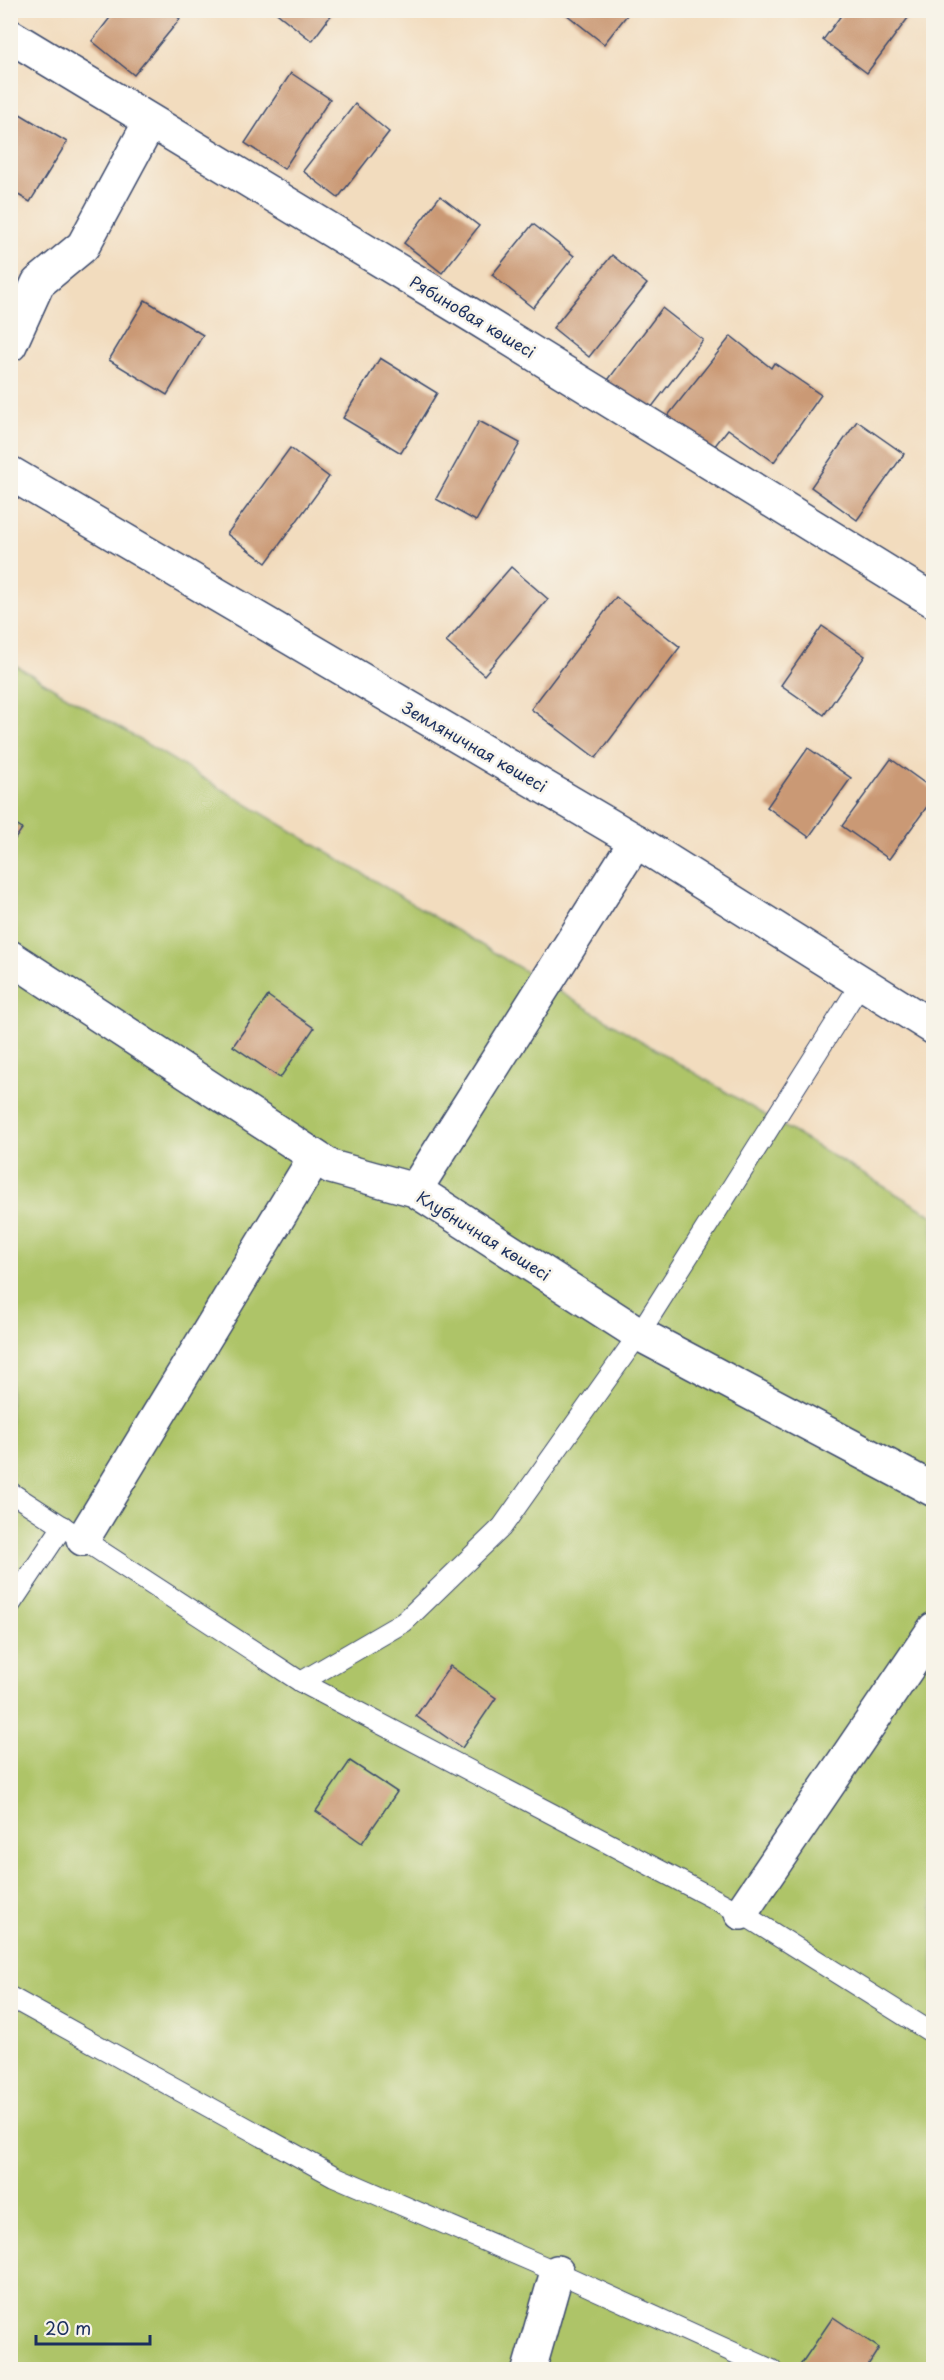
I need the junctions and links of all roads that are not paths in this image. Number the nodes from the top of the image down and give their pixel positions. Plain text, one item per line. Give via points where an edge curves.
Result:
1 (10, 36) edge
2 (150, 122) junction
3 (10, 345) edge
4 (10, 473) edge
5 (933, 601) edge
6 (636, 841) junction
7 (10, 957) edge
8 (861, 983) junction
9 (933, 1028) edge
10 (315, 1157) junction
11 (415, 1190) junction
12 (639, 1334) junction
13 (933, 1490) edge
14 (10, 1492) edge
15 (73, 1533) junction
16 (10, 1605) edge
17 (933, 1629) edge
18 (301, 1682) junction
19 (741, 1913) junction
20 (10, 1997) edge
21 (933, 2034) edge
22 (557, 2272) junction
23 (529, 2370) edge
24 (772, 2370) edge

1 - 2 street, Рябиновая көшесі
2 - 3 street via 82,246 38,283
2 - 5 street, Рябиновая көшесі via 474,316
4 - 6 street, Земляничная көшесі
6 - 8 street, Земляничная көшесі
6 - 11 street
7 - 10 street, Клубничная көшесі
8 - 9 street, Земляничная көшесі
8 - 12 lane
10 - 11 street, Клубничная көшесі via 330,1167
10 - 15 street
11 - 12 street, Клубничная көшесі
12 - 13 street, Клубничная көшесі
12 - 18 lane via 502,1527 404,1622
14 - 15 lane
15 - 16 lane
15 - 18 lane
17 - 19 street
18 - 19 lane
19 - 21 lane
20 - 22 lane via 334,2176
22 - 23 street
22 - 24 lane

